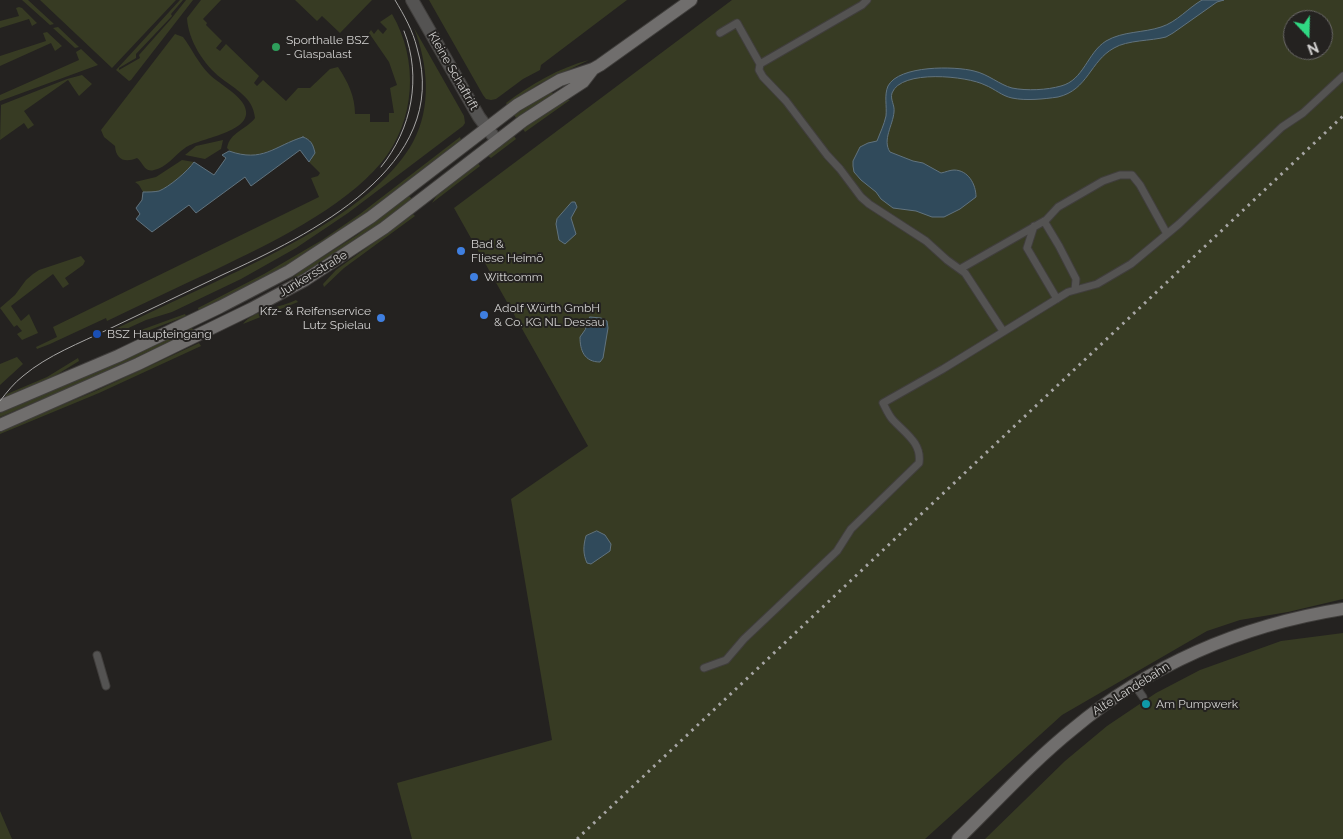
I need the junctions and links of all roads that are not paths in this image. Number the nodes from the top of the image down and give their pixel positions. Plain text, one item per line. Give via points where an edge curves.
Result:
1 (412, 0) edge
2 (691, 0) edge
3 (867, 0) edge
4 (720, 33) dead end
5 (760, 64) junction
6 (593, 69) junction
7 (1343, 76) edge
8 (487, 128) junction
9 (497, 141) junction
10 (1044, 221) junction
11 (1034, 226) junction
12 (1167, 234) junction
13 (960, 269) junction
14 (1075, 290) junction
15 (1056, 299) junction
16 (1002, 331) junction
17 (0, 406) edge
18 (0, 425) edge
19 (1343, 609) edge
20 (98, 655) dead end
21 (704, 668) dead end
22 (1134, 684) junction
23 (106, 686) dead end
24 (1143, 697) dead end
25 (958, 839) edge

1 - 8 street, Kleine Schaftrift
2 - 6 main road, Junkersstraße
3 - 5 lane
4 - 5 lane via 737,23
5 - 13 lane via 763,77 786,101 861,197 926,241
6 - 8 main road, Junkersstraße via 545,88
6 - 9 main road, Junkersstraße via 583,82
7 - 12 lane via 1303,114 1282,127
8 - 9 street, Kleine Schaftrift
8 - 17 main road, Junkersstraße via 365,222 289,271 149,342
9 - 18 main road, Junkersstraße via 362,244 288,290 138,364
10 - 11 lane
10 - 12 lane via 1058,207 1103,181 1132,175
10 - 14 lane via 1076,279
11 - 13 lane
11 - 15 lane via 1027,248
12 - 14 lane via 1122,269 1097,284
13 - 16 lane via 966,273
14 - 15 lane
15 - 16 lane
16 - 21 lane via 883,403 892,419 913,440 920,455 919,463 851,529 838,551 726,660
19 - 22 main road, Alte Landebahn via 1292,618 1240,634 1189,655
20 - 23 lane
22 - 24 lane
22 - 25 main road, Alte Landebahn via 1053,746

